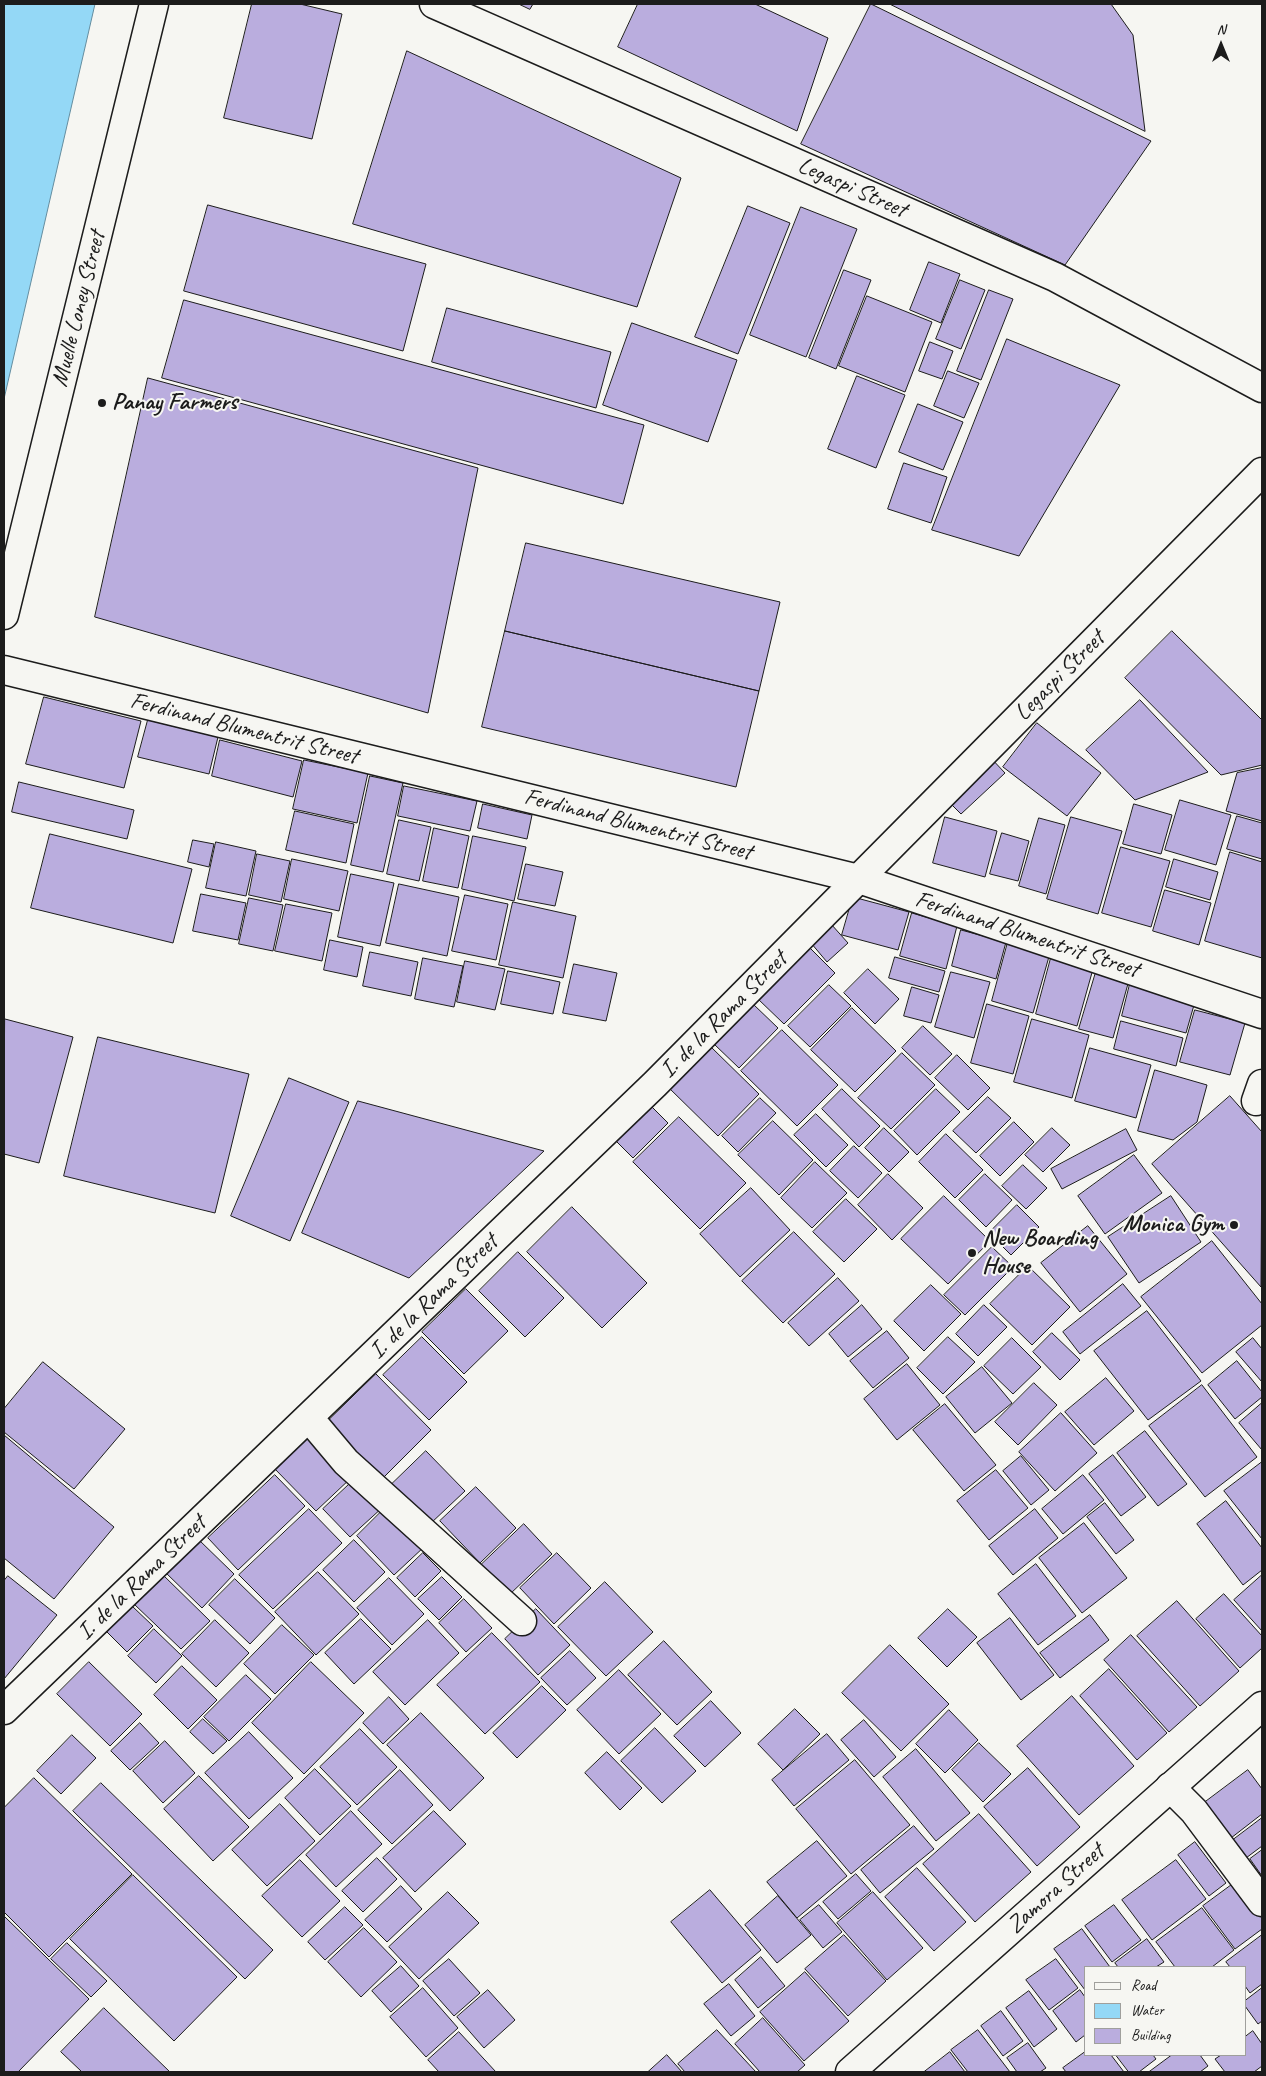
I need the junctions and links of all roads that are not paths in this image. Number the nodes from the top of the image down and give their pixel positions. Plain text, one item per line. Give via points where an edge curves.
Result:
1 (154, 4) edge
2 (434, 4) edge
3 (1262, 388) edge
4 (1262, 472) edge
5 (4, 615) edge
6 (4, 670) edge
7 (859, 880) junction
8 (1262, 1014) edge
9 (308, 1418) junction
10 (522, 1621) dead end
11 (1262, 1706) edge
12 (4, 1710) edge
13 (1170, 1787) junction
14 (1262, 1902) edge
15 (853, 2071) edge

1 - 5 street, Muelle Loney Street
2 - 3 street, Legaspi Street via 1055,277
4 - 7 street, Legaspi Street
6 - 7 street, Ferdinand Blumentrit Street
7 - 8 street, Ferdinand Blumentrit Street
7 - 9 street, I. de la Rama Street via 648,1090
9 - 10 street via 346,1462
9 - 12 street, I. de la Rama Street
11 - 13 street, Zamora Street
13 - 14 street via 1194,1811
13 - 15 street, Zamora Street

